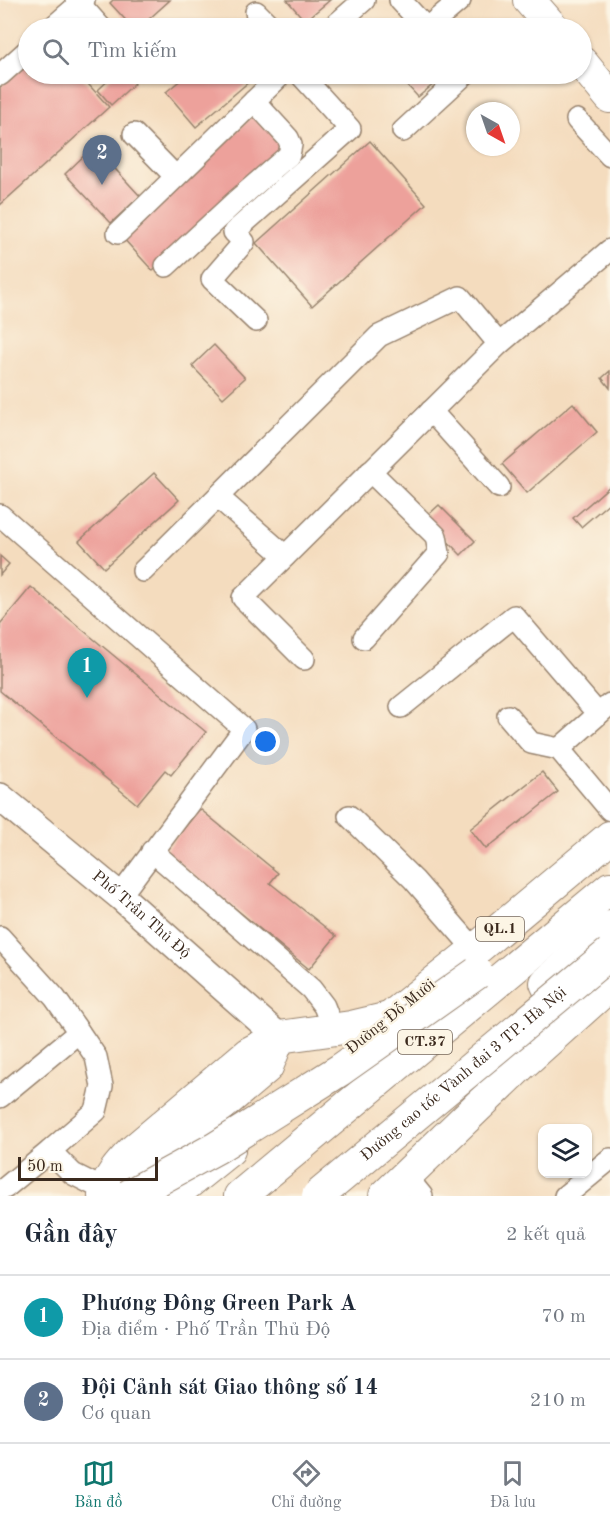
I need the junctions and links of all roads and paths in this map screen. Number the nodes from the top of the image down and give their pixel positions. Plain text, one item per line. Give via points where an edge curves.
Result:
1 (364, 0) edge
2 (400, 0) edge
3 (460, 0) edge
4 (529, 0) edge
5 (80, 1) edge
6 (256, 12) dead end
7 (62, 18) edge
8 (93, 18) edge
9 (262, 18) edge
10 (343, 18) edge
11 (417, 18) edge
12 (439, 18) edge
13 (544, 18) edge
14 (18, 59) edge
15 (0, 75) edge
16 (592, 75) edge
17 (272, 84) edge
18 (309, 84) edge
19 (454, 84) edge
20 (610, 97) edge
21 (254, 101) junction
22 (577, 120) dead end
23 (403, 131) dead end
24 (134, 134) dead end
25 (610, 156) edge
26 (175, 176) junction
27 (118, 233) dead end
28 (610, 250) edge
29 (166, 266) dead end
30 (256, 321) dead end
31 (499, 344) junction
32 (431, 411) junction
33 (370, 471) junction
34 (500, 487) dead end
35 (218, 497) junction
36 (0, 515) edge
37 (285, 556) junction
38 (143, 571) dead end
39 (364, 638) dead end
40 (304, 659) dead end
41 (401, 707) dead end
42 (604, 709) edge
43 (508, 716) dead end
44 (559, 749) junction
45 (0, 797) edge
46 (610, 810) edge
47 (349, 816) dead end
48 (610, 837) edge
49 (152, 851) junction
50 (610, 886) edge
51 (120, 896) junction
52 (610, 927) edge
53 (0, 937) edge
54 (476, 950) junction
55 (610, 953) edge
56 (610, 985) edge
57 (389, 1018) junction
58 (565, 1024) junction
59 (333, 1029) junction
60 (79, 1032) junction
61 (279, 1037) junction
62 (0, 1097) edge
63 (50, 1151) junction
64 (610, 1159) edge
65 (5, 1188) dead end
66 (404, 1189) edge
67 (116, 1195) edge
68 (172, 1196) edge
69 (240, 1196) edge
70 (318, 1196) edge
71 (565, 1196) edge

1 - 10 street
2 - 11 street
3 - 12 street
4 - 13 highway
5 - 7 street
5 - 8 street
6 - 9 street
14 - 15 street
16 - 20 highway
17 - 21 street
18 - 30 street via 350,129 234,232 244,242 212,279
19 - 23 street
21 - 26 street
21 - 29 street via 288,138 289,155
22 - 25 street
24 - 26 street
26 - 27 street
28 - 31 street
31 - 32 street
31 - 35 street via 460,297 380,336
32 - 33 street
32 - 34 street
33 - 37 street
33 - 39 street via 436,536 439,553
35 - 37 street
35 - 38 street
36 - 49 street via 244,729
37 - 40 street via 243,598
41 - 42 street via 514,616
42 - 44 street
43 - 44 street via 531,743
44 - 46 street
45 - 51 main road, Phố Trần Thủ Độ
47 - 54 street via 414,880
48 - 54 highway, Đường Đỗ Mười / QL.1
49 - 51 street
49 - 59 street via 311,989 324,1006
50 - 67 highway, bridge via 477,973 340,1070 216,1148
50 - 69 highway, CT.37
51 - 61 main road, Phố Trần Thủ Độ
52 - 58 highway via 546,983
53 - 60 street via 55,998
54 - 57 highway, Đường Đỗ Mười / QL.1
55 - 70 highway, Đường cao tốc Vành đai 3 TP. Hà Nội / CT.37, bridge
56 - 58 highway
57 - 59 highway, QL.1
57 - 68 highway, Đường Đỗ Mười / QL.1
58 - 66 highway
59 - 61 highway, QL.1
60 - 62 street
60 - 63 street via 96,1057 102,1086 96,1111
61 - 67 highway via 267,1067
63 - 65 street
63 - 67 street via 73,1174
64 - 71 street

